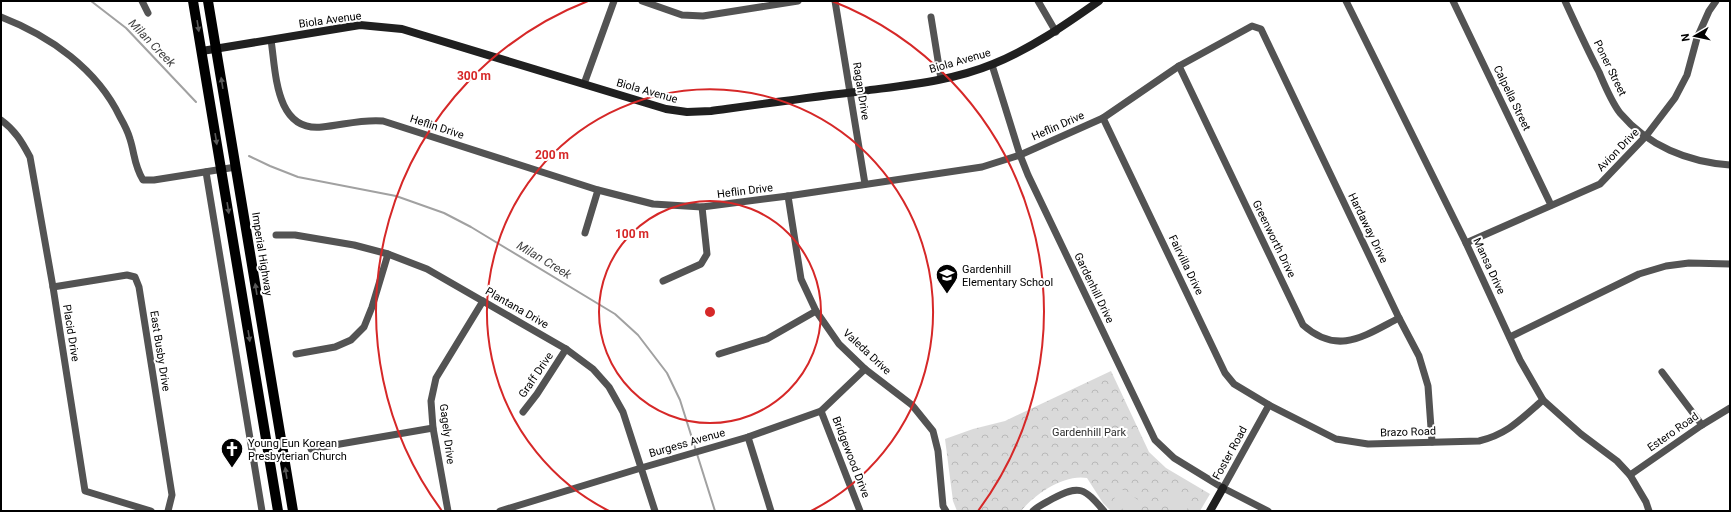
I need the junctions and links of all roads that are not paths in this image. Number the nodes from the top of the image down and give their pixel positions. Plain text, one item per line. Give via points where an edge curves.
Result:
1 (142, 1) edge
2 (193, 1) edge
3 (208, 1) edge
4 (614, 1) edge
5 (642, 1) edge
6 (798, 1) edge
7 (835, 1) edge
8 (1038, 1) edge
9 (1099, 1) edge
10 (1346, 1) edge
11 (1453, 1) edge
12 (1565, 1) edge
13 (1716, 1) edge
14 (148, 13) dead end
15 (1, 17) edge
16 (931, 17) dead end
17 (1261, 29) joint
18 (1056, 32) junction
19 (271, 40) junction
20 (216, 49) junction
21 (202, 51) junction
22 (992, 65) junction
23 (1179, 66) junction
24 (941, 80) junction
25 (584, 84) junction
26 (850, 92) junction
27 (1103, 118) junction
28 (1, 120) edge
29 (1646, 136) junction
30 (1020, 155) junction
31 (1730, 165) edge
32 (236, 167) junction
33 (221, 169) junction
34 (206, 172) junction
35 (865, 184) junction
36 (598, 190) junction
37 (788, 196) junction
38 (1551, 205) junction
39 (702, 207) junction
40 (585, 233) dead end
41 (276, 235) dead end
42 (1466, 243) junction
43 (388, 254) junction
44 (1730, 264) edge
45 (663, 281) dead end
46 (53, 287) junction
47 (483, 302) junction
48 (816, 311) junction
49 (1400, 318) junction
50 (1510, 337) junction
51 (566, 349) junction
52 (296, 354) dead end
53 (719, 354) dead end
54 (865, 369) junction
55 (1662, 372) dead end
56 (1543, 400) junction
57 (1269, 405) junction
58 (1730, 408) edge
59 (821, 411) junction
60 (523, 412) dead end
61 (1702, 425) junction
62 (432, 428) junction
63 (748, 437) junction
64 (1432, 442) junction
65 (311, 449) dead end
66 (641, 468) junction
67 (1630, 475) junction
68 (1223, 488) junction
69 (151, 511) edge
70 (168, 511) edge
71 (262, 511) edge
72 (278, 511) edge
73 (293, 511) edge
74 (448, 511) edge
75 (500, 511) edge
76 (655, 511) edge
77 (771, 511) edge
78 (860, 511) edge
79 (946, 511) edge
80 (1033, 511) edge
81 (1104, 511) edge
82 (1210, 511) edge
83 (1268, 511) edge
84 (1649, 511) edge

1 - 14 street
2 -> 21 main road
3 - 20 main road, Imperial Highway
4 - 25 street
5 - 6 street via 682,15 703,16
7 - 26 street, Ragan Drive
8 - 18 street
9 - 18 street, Biola Avenue
10 - 42 street, Mansa Drive
11 - 38 street, Calpella Street
12 - 29 street, Poner Street via 1620,112
13 - 29 street, Avion Drive via 1697,38 1687,75 1675,98
15 - 34 street via 26,27 63,51 91,74 109,96 120,117 130,139 137,170 143,180
16 - 24 street
17 - 23 street, Heflin Drive via 1252,26
17 - 49 street, Hardaway Drive
18 - 22 street, Biola Avenue via 1024,51
19 - 20 street, Biola Avenue
19 - 25 street, Biola Avenue via 360,25 402,29
19 - 36 street, Heflin Drive via 281,100 290,117 303,125 320,127 368,120 383,121
20 - 21 street, Biola Avenue
32 -> 20 main road, Imperial Highway
21 -> 33 main road
22 - 24 street, Biola Avenue
22 - 30 street, Gardenhill Drive
23 - 27 street, Heflin Drive
23 - 49 street, Greenworth Drive via 1303,325 1313,334 1328,341 1346,341 1361,337
24 - 26 street, Biola Avenue
25 - 26 street, Biola Avenue via 666,109 687,112 711,112
26 - 35 street, Ragan Drive
27 - 30 street, Heflin Drive
27 - 57 street, Fairvilla Drive via 1226,373 1234,384
28 - 46 street, Placid Drive via 22,140 30,157
29 - 31 street, Poner Street via 1673,153 1698,161
29 - 38 street, Avion Drive via 1600,184
30 - 35 street, Heflin Drive via 982,167
30 - 68 street, Gardenhill Drive via 1155,440 1174,458
32 - 33 street
73 -> 32 main road, Imperial Highway
33 - 34 street
33 -> 72 main road
34 - 71 street
35 - 37 street, Heflin Drive
36 - 39 street, Heflin Drive via 653,204
36 - 40 street
37 - 39 street, Heflin Drive
37 - 48 street, Valeda Drive via 801,279
38 - 42 street, Avion Drive
39 - 45 street via 707,254 701,264
41 - 43 street, Plantana Drive via 319,238
42 - 50 street, Mansa Drive
43 - 47 street, Plantana Drive via 427,269
43 - 52 street via 364,327 351,340 335,347
44 - 50 street via 1682,264 1640,274
46 - 69 street, Placid Drive via 85,491
46 - 70 street, East Busby Drive via 127,275 135,277 139,287 172,495
47 - 51 street, Plantana Drive
47 - 62 street, Gagely Drive via 436,378 431,401
48 - 53 street via 767,339
48 - 54 street, Valeda Drive via 839,344
49 - 64 street, Hardaway Drive via 1420,356 1428,386
50 - 56 street, Mansa Drive
51 - 60 street, Graff Drive
51 - 66 street, Plantana Drive via 593,369 609,387 623,412
54 - 59 street, Burgess Avenue
54 - 79 street, Valeda Drive via 912,405 933,431 938,451 943,506
55 - 61 street
56 - 64 street, Brazo Road via 1505,432 1493,437 1479,441
56 - 67 street, Mansa Drive via 1581,434 1617,461
57 - 64 street, Brazo Road via 1336,439 1368,444
57 - 68 street, Foster Road
58 - 61 street, Estero Road
59 - 63 street, Burgess Avenue
59 - 78 street, Bridgewood Drive
61 - 67 street, Estero Road
62 - 65 street
62 - 74 street, Gagely Drive
63 - 66 street, Burgess Avenue
63 - 77 street
66 - 75 street, Burgess Avenue
66 - 76 street, Plantana Drive
67 - 84 street, Mansa Drive
68 - 82 street, Foster Road
68 - 83 street
80 - 81 street via 1076,489 1088,493

